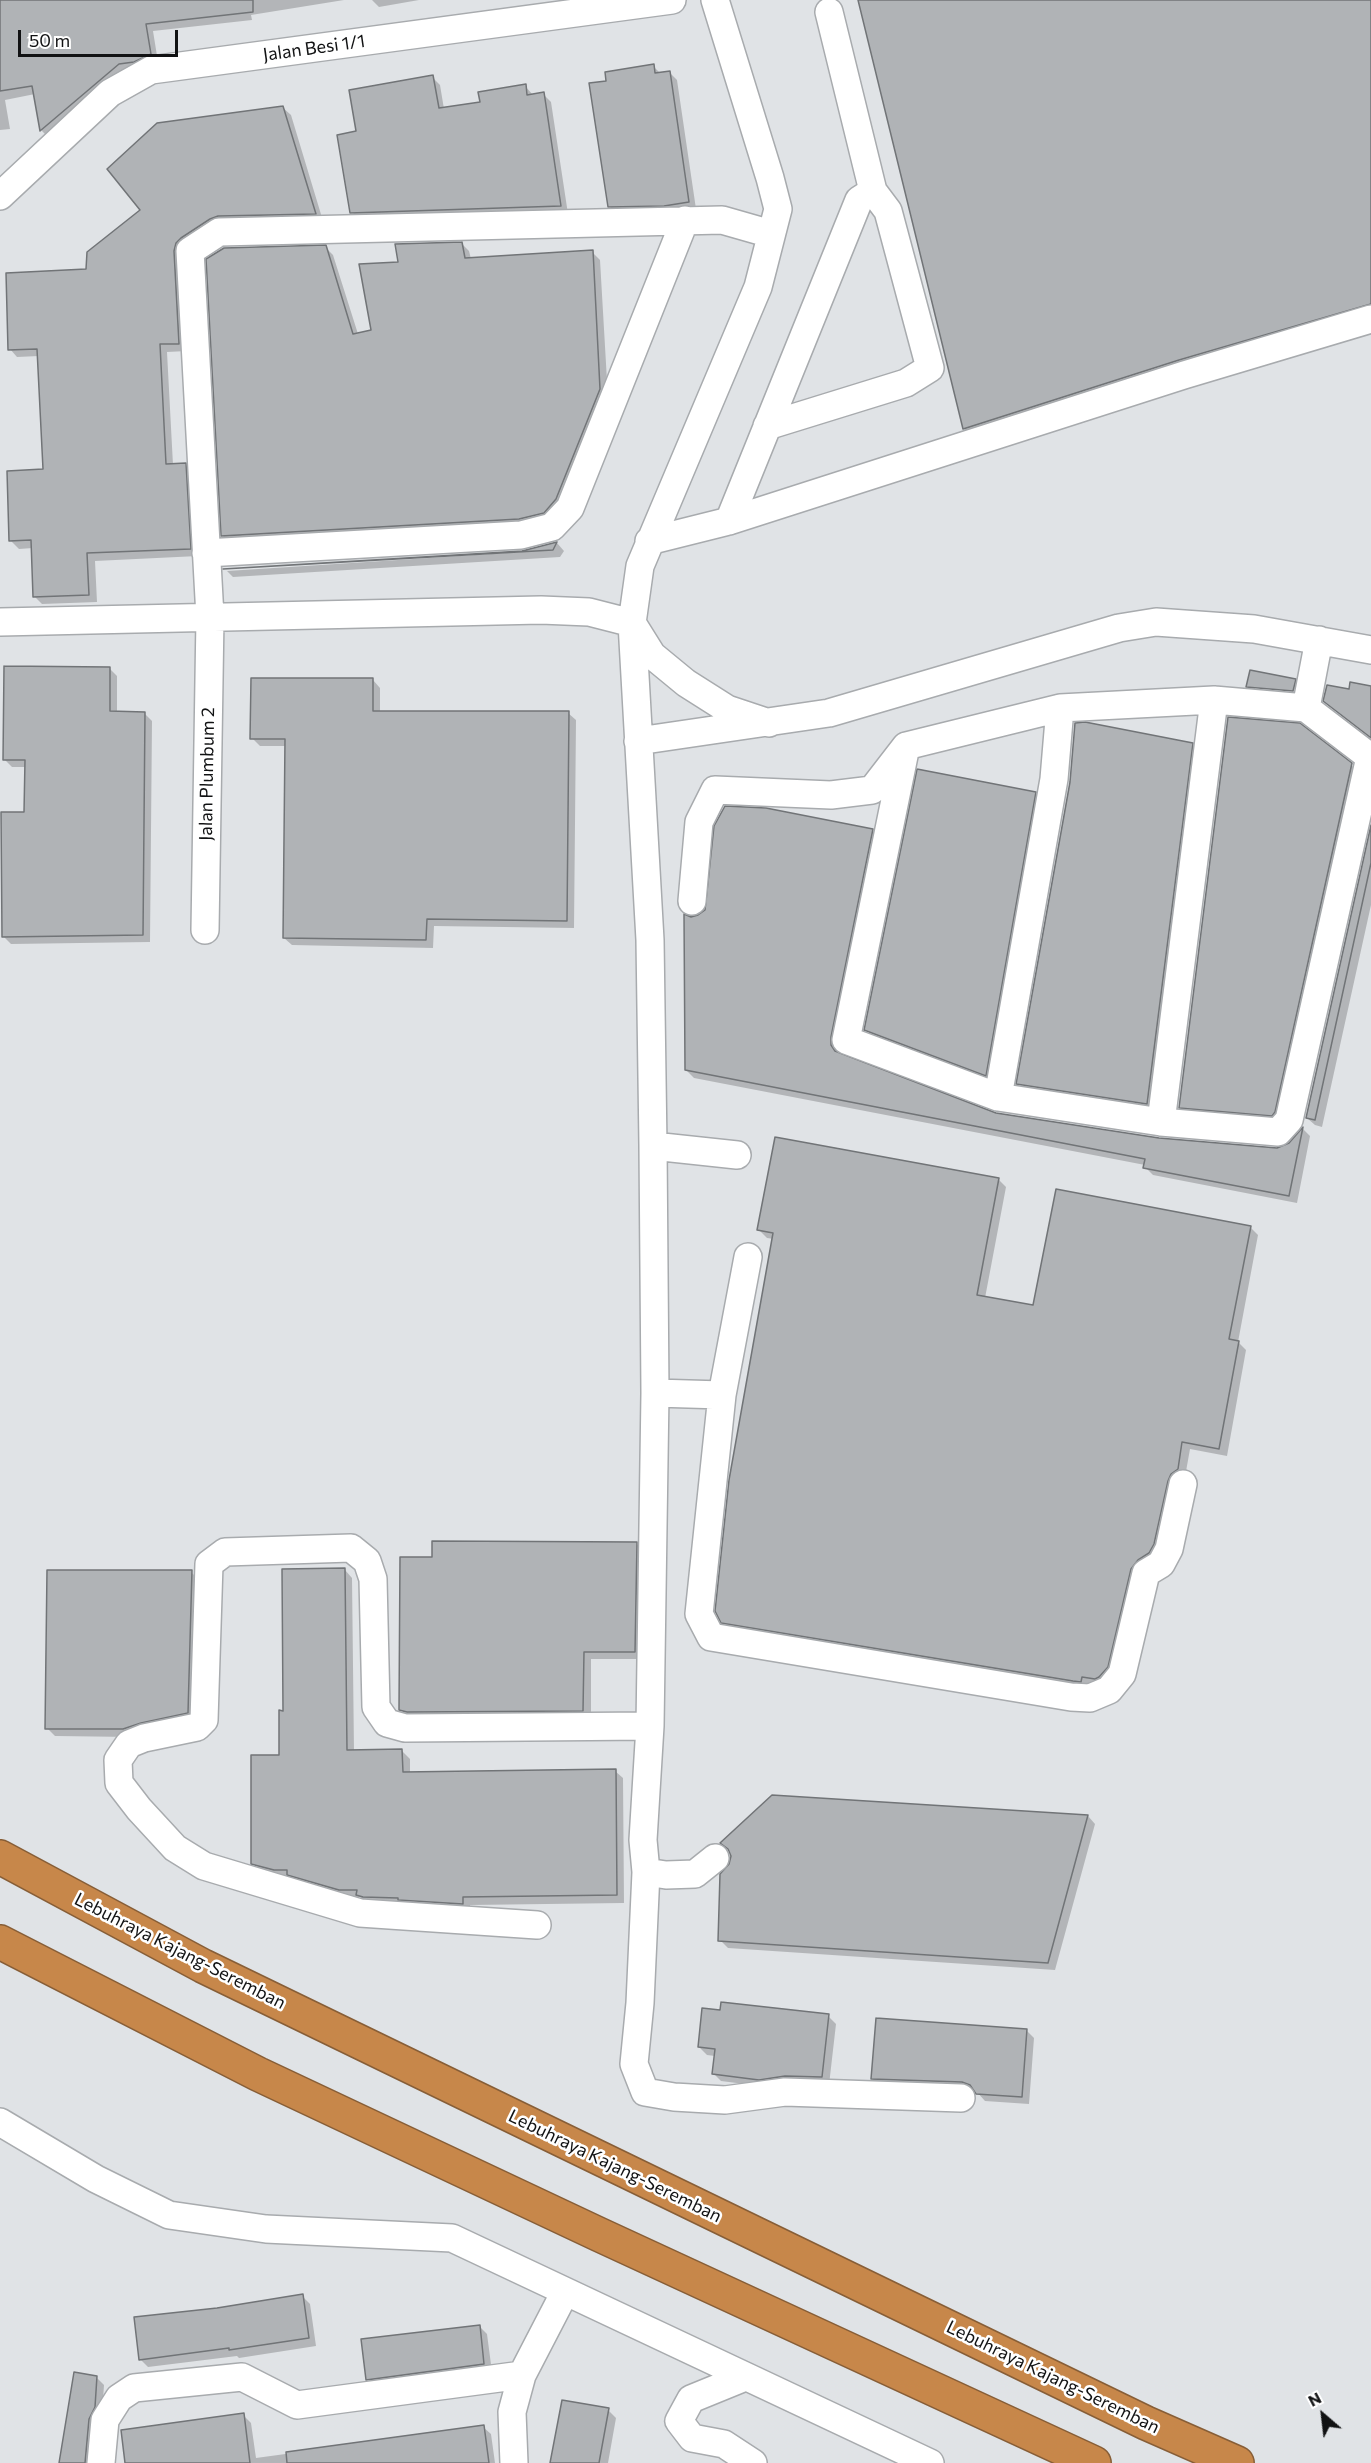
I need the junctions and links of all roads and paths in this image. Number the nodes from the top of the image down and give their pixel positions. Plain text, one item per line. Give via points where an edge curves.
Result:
1 (672, 0) edge
2 (715, 0) edge
3 (508, 11) edge
4 (829, 12) dead end
5 (873, 191) junction
6 (0, 196) edge
7 (685, 220) junction
8 (771, 234) junction
9 (1371, 319) edge
10 (767, 426) junction
11 (729, 521) junction
12 (649, 541) junction
13 (206, 554) junction
14 (210, 617) junction
15 (0, 622) edge
16 (632, 623) junction
17 (1319, 640) junction
18 (1371, 650) edge
19 (1214, 700) junction
20 (1060, 708) junction
21 (1306, 708) junction
22 (769, 723) junction
23 (638, 741) junction
24 (906, 746) junction
25 (692, 901) dead end
26 (205, 930) dead end
27 (998, 1097) junction
28 (1161, 1122) junction
29 (654, 1146) junction
30 (737, 1155) dead end
31 (748, 1257) dead end
32 (654, 1393) junction
33 (722, 1395) junction
34 (1183, 1484) dead end
35 (650, 1726) junction
36 (0, 1857) edge
37 (715, 1858) dead end
38 (646, 1872) junction
39 (537, 1924) dead end
40 (0, 1942) edge
41 (962, 2098) dead end
42 (0, 2122) edge
43 (565, 2292) junction
44 (522, 2375) junction
45 (745, 2377) junction
46 (101, 2463) edge
47 (514, 2463) edge
48 (753, 2463) edge
49 (930, 2463) edge
50 (1094, 2463) edge
51 (1237, 2463) edge

1 - 3 street, Jalan Besi 1/1
2 - 8 street via 771,178 778,209
3 - 6 street, Jalan Besi 1/1 via 151,70 110,93
4 - 5 street
5 - 10 street via 859,201
5 - 10 street via 888,211 930,368 906,383
7 - 8 street via 722,220
7 - 13 street via 570,508 552,527 521,534
7 - 13 street, Jalan Plumbum 2 via 219,232 190,251
8 - 12 street via 758,287
9 - 11 street
10 - 11 street
11 - 12 street
12 - 16 street via 640,566
13 - 14 street, Jalan Plumbum 2
14 - 15 street
14 - 16 street via 541,610 589,612
14 - 26 street, Jalan Plumbum 2
16 - 22 street via 652,655 686,683 727,709
16 - 23 street
17 - 18 street
17 - 21 street
17 - 22 street via 1254,628 1156,622 1119,628 829,713
19 - 20 street
19 - 21 street
19 - 28 street
20 - 24 street
20 - 27 street via 1054,779
21 - 28 street via 1370,757 1289,1120 1278,1132
22 - 23 street
23 - 29 street via 650,940
24 - 25 street via 872,790 831,795 715,790 699,822
24 - 27 street via 846,1040
27 - 28 street
29 - 30 street
29 - 32 street
31 - 33 street
32 - 33 street
32 - 35 street
33 - 34 street via 699,1614 711,1637 1090,1698 1109,1690 1122,1674 1146,1573 1161,1564 1169,1550
35 - 38 street
35 - 39 street via 405,1728 387,1723 376,1707 373,1579 367,1561 351,1548 225,1552 209,1564 204,1720 197,1727 129,1744 118,1760 118,1783 139,1809 176,1848 204,1866 360,1913
36 - 51 highway, Lebuhraya Kajang-Seremban via 214,1971 1146,2423
37 - 38 street via 695,1874
38 - 41 street via 634,2064 645,2092 725,2100 785,2092
40 - 50 highway via 258,2074
42 - 43 street via 96,2179 169,2215 266,2229 452,2238
43 - 44 street
43 - 45 street
44 - 46 street via 297,2405 242,2377 134,2388 118,2398 105,2420
44 - 47 street via 512,2412
45 - 48 street via 690,2399 678,2421 692,2438 724,2444
45 - 49 street

